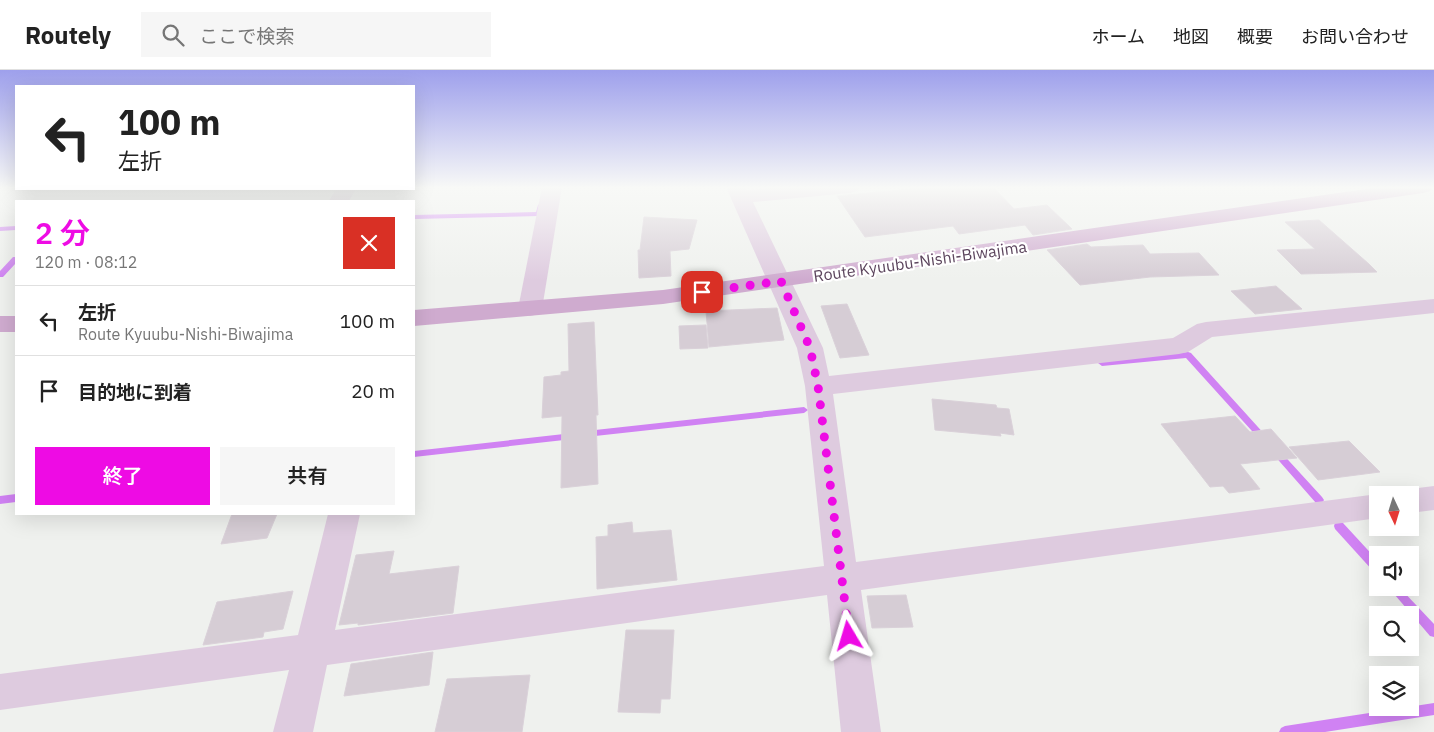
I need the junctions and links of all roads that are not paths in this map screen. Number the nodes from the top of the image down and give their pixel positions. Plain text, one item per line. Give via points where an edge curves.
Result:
1 (546, 218) edge
2 (751, 218) edge
3 (1212, 218) edge
4 (781, 281) junction
5 (1434, 306) edge
6 (530, 309) junction
7 (415, 318) edge
8 (0, 324) edge
9 (15, 324) edge
10 (818, 386) junction
11 (1434, 498) edge
12 (1419, 500) edge
13 (1369, 507) edge
14 (344, 515) edge
15 (842, 579) junction
16 (313, 651) junction
17 (0, 692) edge
18 (293, 732) edge
19 (861, 732) edge

1 - 6 street
2 - 4 street
3 - 4 main road, Route Kyuubu-Nishi-Biwajima
4 - 6 main road, Route Kyuubu-Nishi-Biwajima via 663,297
4 - 10 street via 810,348
5 - 10 street via 1206,330 1179,346
6 - 7 main road, Route Kyuubu-Nishi-Biwajima
8 - 9 main road
10 - 15 street
11 - 12 street
13 - 15 street
14 - 16 street
15 - 16 street
15 - 19 street
16 - 17 street
16 - 18 street

